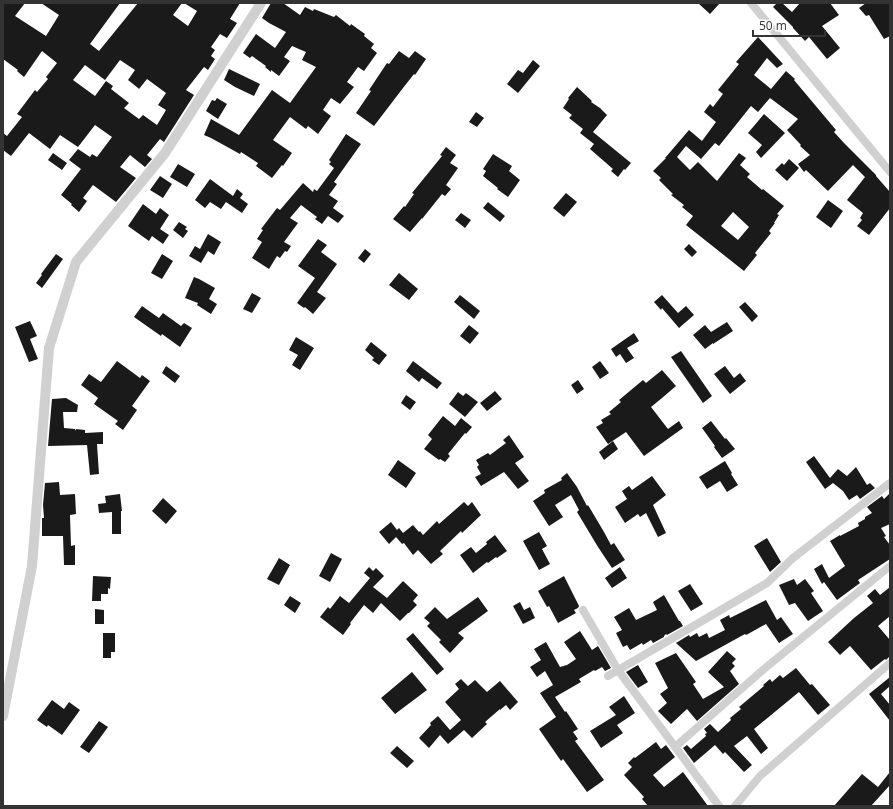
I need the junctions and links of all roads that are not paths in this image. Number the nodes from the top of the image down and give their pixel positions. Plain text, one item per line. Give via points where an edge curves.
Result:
1 (261, 3) edge
2 (751, 3) edge
3 (890, 172) edge
4 (888, 481) edge
5 (890, 566) edge
6 (583, 610) dead end
7 (890, 664) edge
8 (618, 670) junction
9 (608, 676) dead end
10 (3, 716) edge
11 (675, 747) junction
12 (719, 806) edge
13 (735, 806) edge

1 - 10 street via 165,153 76,262 49,348 32,566
2 - 3 street
4 - 8 street via 793,558 767,583
5 - 11 street via 764,669
6 - 8 street
7 - 13 street via 760,776
8 - 9 street
8 - 11 street
11 - 12 street

